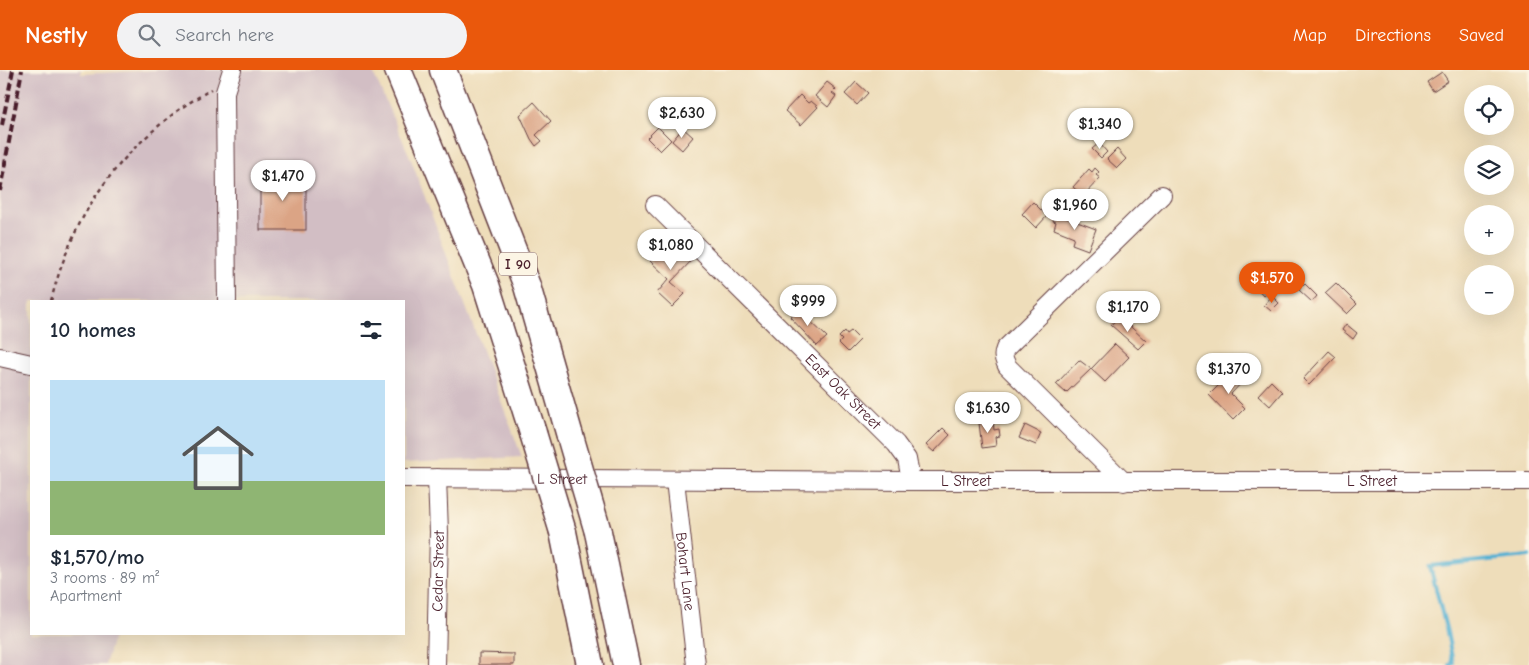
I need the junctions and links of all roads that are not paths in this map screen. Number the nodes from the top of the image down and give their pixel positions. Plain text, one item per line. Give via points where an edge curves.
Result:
1 (398, 70) edge
2 (443, 70) edge
3 (231, 72) edge
4 (1162, 196) dead end
5 (656, 205) dead end
6 (227, 300) edge
7 (0, 357) edge
8 (27, 363) edge
9 (405, 478) edge
10 (437, 478) junction
11 (676, 480) junction
12 (911, 481) junction
13 (1529, 481) edge
14 (1124, 482) junction
15 (436, 665) edge
16 (590, 665) edge
17 (626, 665) edge
18 (696, 665) edge

1 - 16 highway, I 90, bridge via 486,285 562,532
2 - 17 highway, I 90, bridge via 527,286 598,532
3 - 6 street via 225,92
4 - 14 street via 1003,353 1007,366
5 - 12 street, East Oak Street via 896,444 907,459
7 - 8 street
9 - 10 street, L Street
10 - 11 street, L Street
10 - 15 street, Cedar Street
11 - 12 street, L Street
11 - 18 street, Bohart Lane
12 - 14 street, L Street
13 - 14 street, L Street

